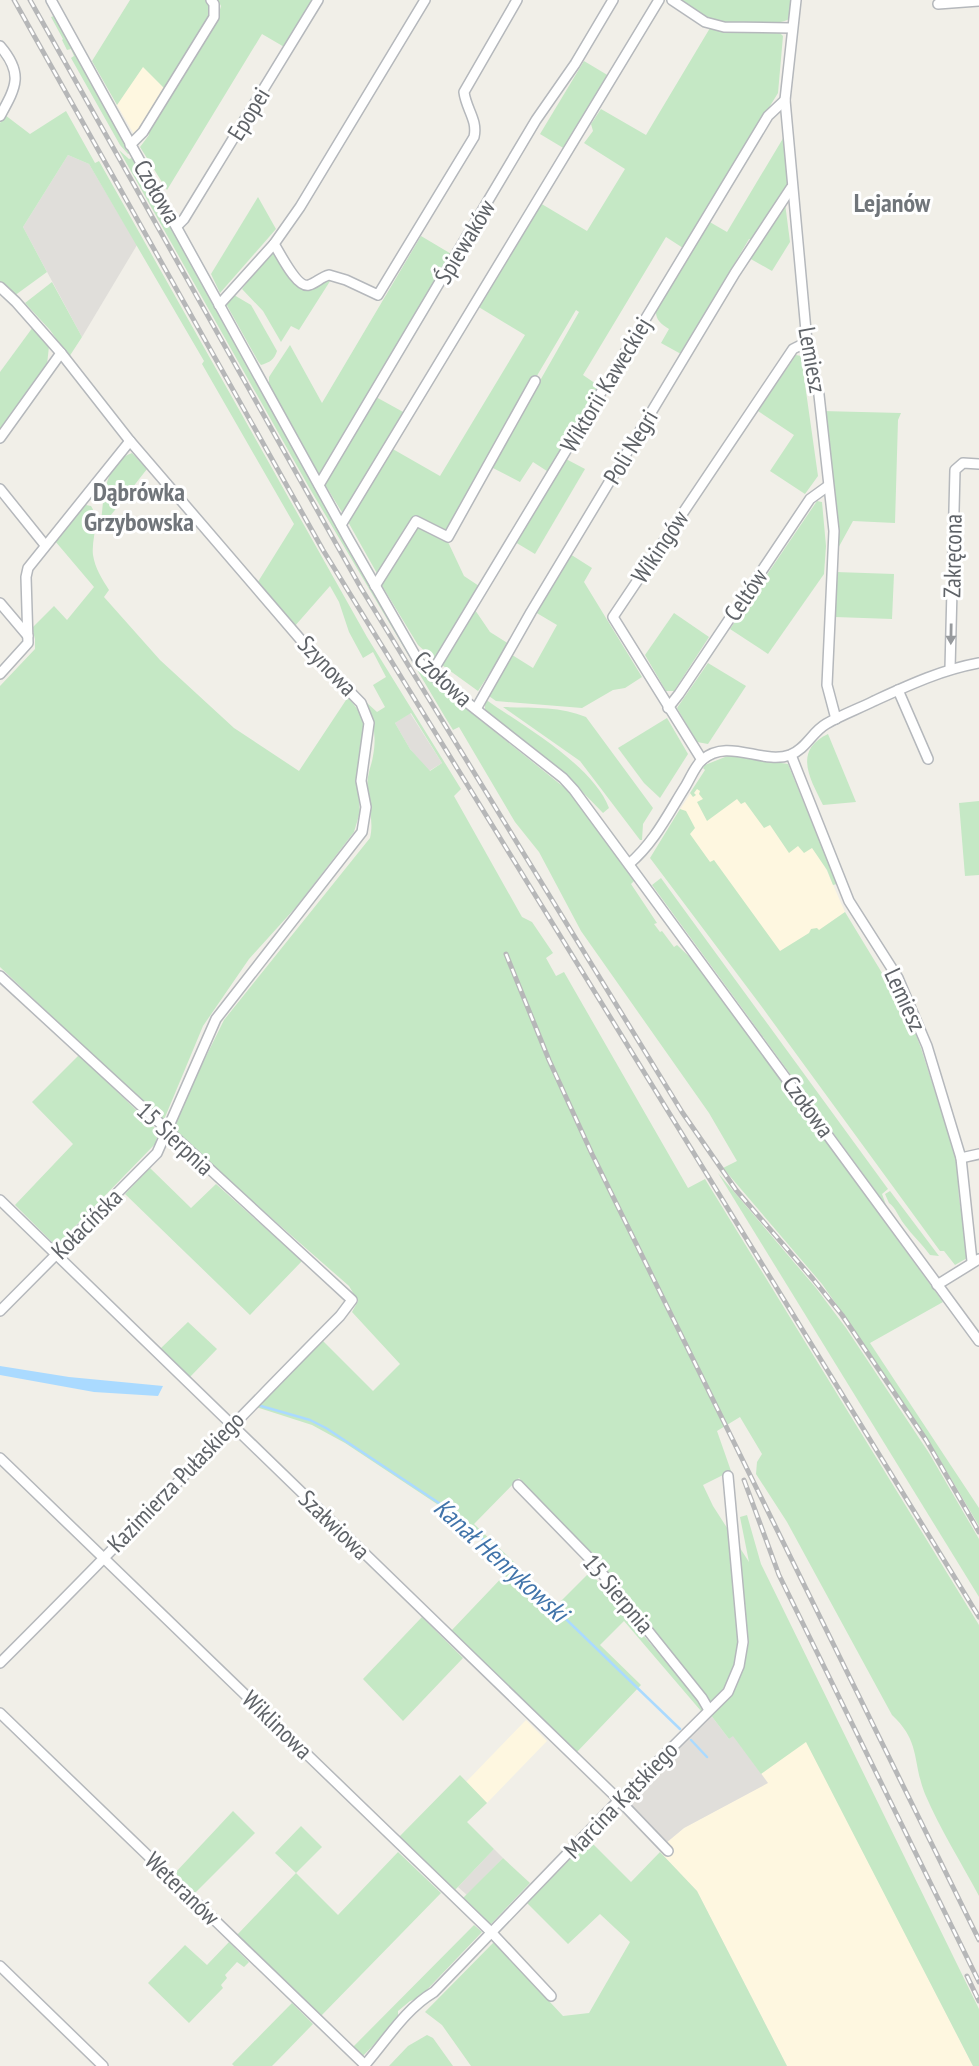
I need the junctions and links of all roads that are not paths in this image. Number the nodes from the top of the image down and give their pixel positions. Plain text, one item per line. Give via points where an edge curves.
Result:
1 (51, 0) edge
2 (211, 0) edge
3 (318, 0) edge
4 (425, 0) edge
5 (517, 0) edge
6 (613, 0) edge
7 (659, 0) edge
8 (672, 0) edge
9 (796, 0) edge
10 (979, 1) edge
11 (938, 4) dead end
12 (791, 29) junction
13 (0, 46) edge
14 (785, 100) junction
15 (0, 116) edge
16 (130, 145) junction
17 (791, 188) junction
18 (177, 226) junction
19 (274, 244) junction
20 (0, 288) edge
21 (219, 305) junction
22 (807, 342) junction
23 (61, 352) junction
24 (535, 381) dead end
25 (0, 438) edge
26 (130, 441) junction
27 (979, 464) edge
28 (319, 485) junction
29 (828, 486) junction
30 (0, 489) edge
31 (341, 525) junction
32 (45, 545) junction
33 (375, 586) junction
34 (0, 603) edge
35 (28, 636) junction
36 (979, 663) edge
37 (950, 668) junction
38 (0, 674) edge
39 (431, 674) junction
40 (898, 691) junction
41 (668, 708) junction
42 (476, 709) junction
43 (836, 719) junction
44 (791, 755) junction
45 (928, 759) dead end
46 (702, 760) junction
47 (629, 864) junction
48 (0, 976) edge
49 (166, 1131) junction
50 (979, 1154) edge
51 (961, 1158) junction
52 (0, 1200) edge
53 (56, 1254) junction
54 (976, 1260) edge
55 (937, 1284) junction
56 (352, 1300) joint
57 (0, 1311) edge
58 (979, 1341) edge
59 (231, 1424) junction
60 (0, 1458) edge
61 (728, 1476) dead end
62 (518, 1485) dead end
63 (104, 1558) junction
64 (0, 1663) edge
65 (709, 1710) junction
66 (0, 1713) edge
67 (619, 1800) junction
68 (668, 1851) dead end
69 (492, 1933) junction
70 (0, 1966) edge
71 (551, 1996) dead end
72 (103, 2066) edge
73 (365, 2066) edge

1 - 16 street, Czołowa
2 - 16 street via 214,17 143,132
3 - 18 street, Epopei
4 - 19 street
5 - 19 street via 464,92 475,121 474,137 378,295 329,275 303,285
6 - 28 street, Śpiewaków
7 - 31 street
8 - 12 street via 705,22 724,27
9 - 12 street, Lemiesz
10 - 11 street
12 - 14 street, Lemiesz
13 - 15 street via 16,76
14 - 17 street, Lemiesz
14 - 39 street, Wiktorii Kaweckiej via 768,116
16 - 18 street, Czołowa
17 - 22 street, Lemiesz
17 - 42 street, Poli Negri via 728,285
18 - 21 street, Czołowa
19 - 21 street
20 - 23 street, Szynowa
21 - 28 street, Czołowa
22 - 29 street, Lemiesz via 819,395
22 - 41 street, Wikingów via 793,349 613,617
23 - 25 street
23 - 26 street, Szynowa
24 - 33 street via 448,537 416,521
26 - 32 street
26 - 49 street, Szynowa via 313,654 361,703 369,723 361,781 366,807 362,832 216,1019
27 -> 37 street, Zakręcona via 963,463 955,470
28 - 31 street, Czołowa
29 - 41 street, Celtów via 810,499
29 - 43 street, Lemiesz via 834,531 827,685
30 - 32 street
31 - 33 street, Czołowa
32 - 35 street via 26,577
33 - 39 street, Czołowa via 412,653
34 - 35 street
35 - 38 street via 28,643
36 - 37 street
37 - 40 street
39 - 42 street, Czołowa
40 - 43 street
40 - 45 street
41 - 46 street, Wikingów
42 - 47 street, Czołowa via 568,783
43 - 44 street
44 - 46 street via 727,750
44 - 51 street, Lemiesz via 849,901 898,978 927,1046
46 - 47 street via 649,845
47 - 55 street, Czołowa
48 - 49 street, 15 Sierpnia
49 - 53 street, Kołacińska via 157,1153
49 - 56 street, 15 Sierpnia
50 - 51 street
51 - 54 street, Lemiesz
52 - 53 street, Szałwiowa
53 - 57 street, Kołacińska
53 - 59 street, Szałwiowa
54 - 55 street
55 - 58 street, Czołowa
56 - 59 street, Kazimierza Pułaskiego
59 - 63 street, Kazimierza Pułaskiego
59 - 67 street, Szałwiowa
60 - 63 street, Wiklinowa
61 - 65 street, Marcina Kątskiego via 743,1642 728,1692
62 - 65 street, 15 Sierpnia via 593,1562
63 - 64 street, Kazimierza Pułaskiego
63 - 69 street, Wiklinowa
65 - 67 street, Marcina Kątskiego
66 - 73 street, Weteranów
67 - 68 street, Szałwiowa
67 - 69 street, Marcina Kątskiego
69 - 71 street, Wiklinowa
69 - 73 street, Marcina Kątskiego via 411,2011
70 - 72 street

